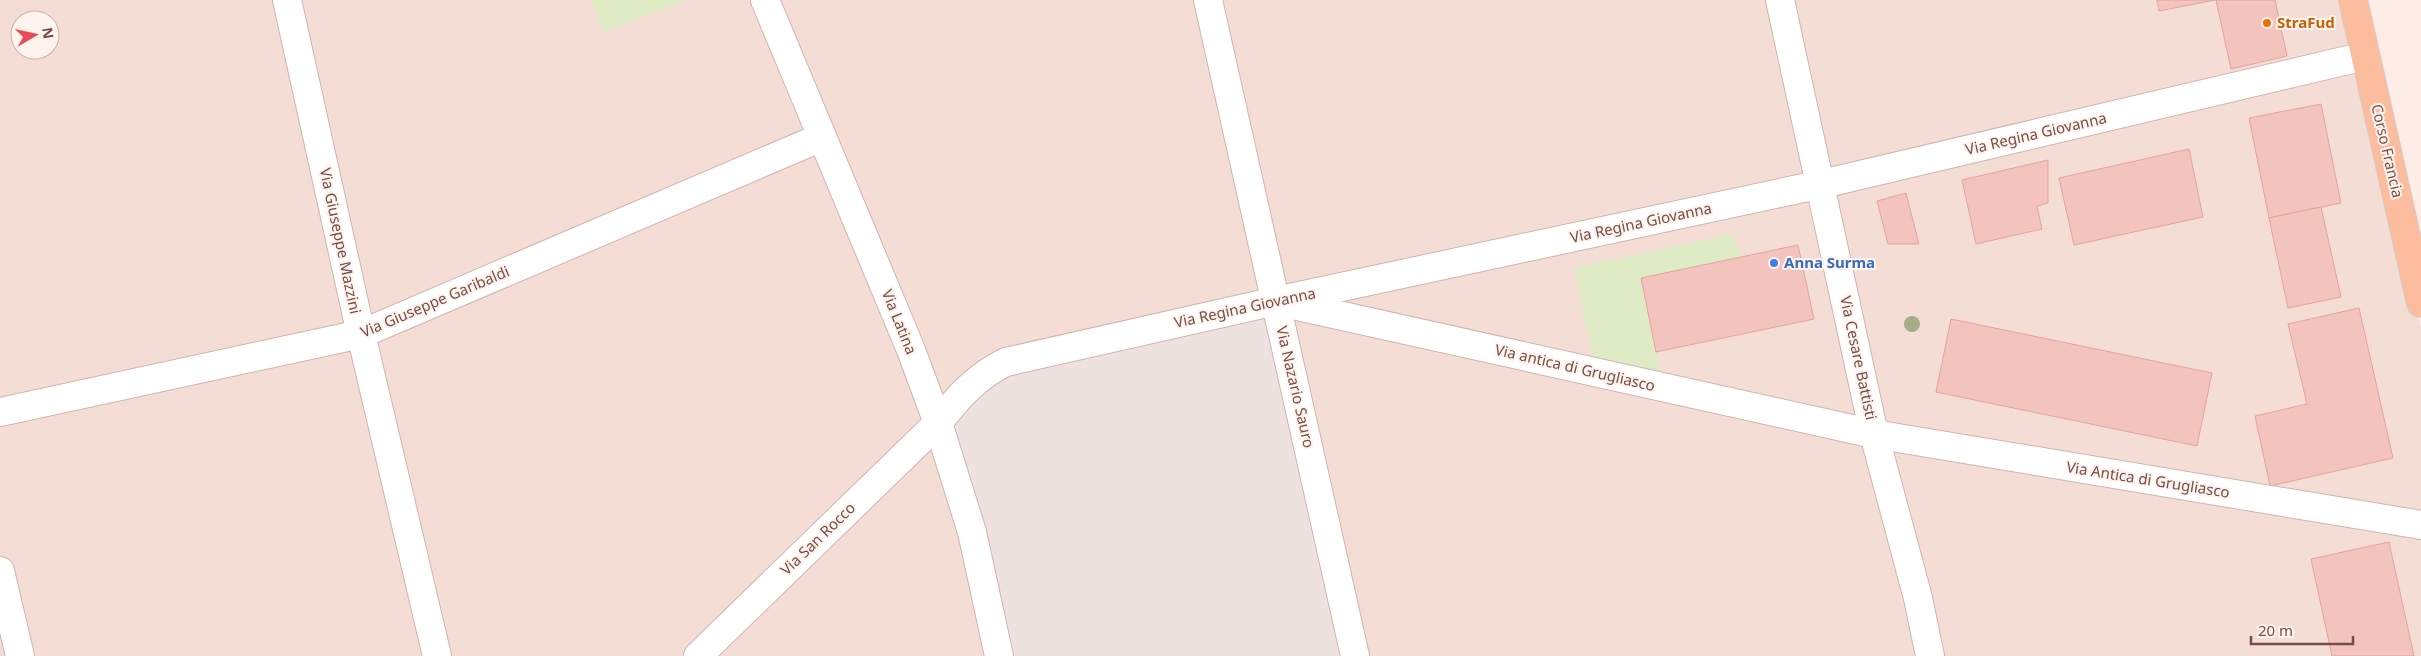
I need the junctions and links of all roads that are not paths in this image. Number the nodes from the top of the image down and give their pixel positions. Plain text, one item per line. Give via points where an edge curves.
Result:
1 (287, 0) edge
2 (765, 0) edge
3 (1208, 0) edge
4 (1780, 0) edge
5 (2353, 0) edge
6 (2365, 56) junction
7 (822, 137) junction
8 (1822, 184) junction
9 (1276, 301) junction
10 (2421, 302) edge
11 (361, 334) junction
12 (0, 412) edge
13 (938, 423) junction
14 (1874, 434) junction
15 (2421, 525) edge
16 (0, 572) edge
17 (20, 656) edge
18 (436, 656) edge
19 (698, 656) edge
20 (999, 656) edge
21 (1355, 656) edge
22 (1930, 656) edge

1 - 11 street, Via Giuseppe Mazzini
2 - 7 street, Via Latina
3 - 9 street, Via Nazario Sauro
4 - 8 street, Via Cesare Battisti
5 - 6 main road, Corso Francia
6 - 8 street, Via Regina Giovanna
6 - 10 main road, Corso Francia
7 - 11 street, Via Giuseppe Garibaldi
7 - 13 street, Via Latina
8 - 9 street, Via Regina Giovanna
8 - 14 street, Via Cesare Battisti
9 - 13 street, Via Regina Giovanna via 1006,362 972,382
9 - 14 street, Via antica di Grugliasco
9 - 21 street, Via Nazario Sauro
11 - 12 street, Via Giuseppe Garibaldi
11 - 18 street, Via Giuseppe Mazzini
13 - 19 street, Via San Rocco
13 - 20 street, Via Latina via 972,532
14 - 15 street, Via Antica di Grugliasco
14 - 22 street, Via Cesare Battisti via 1918,598
16 - 17 street

